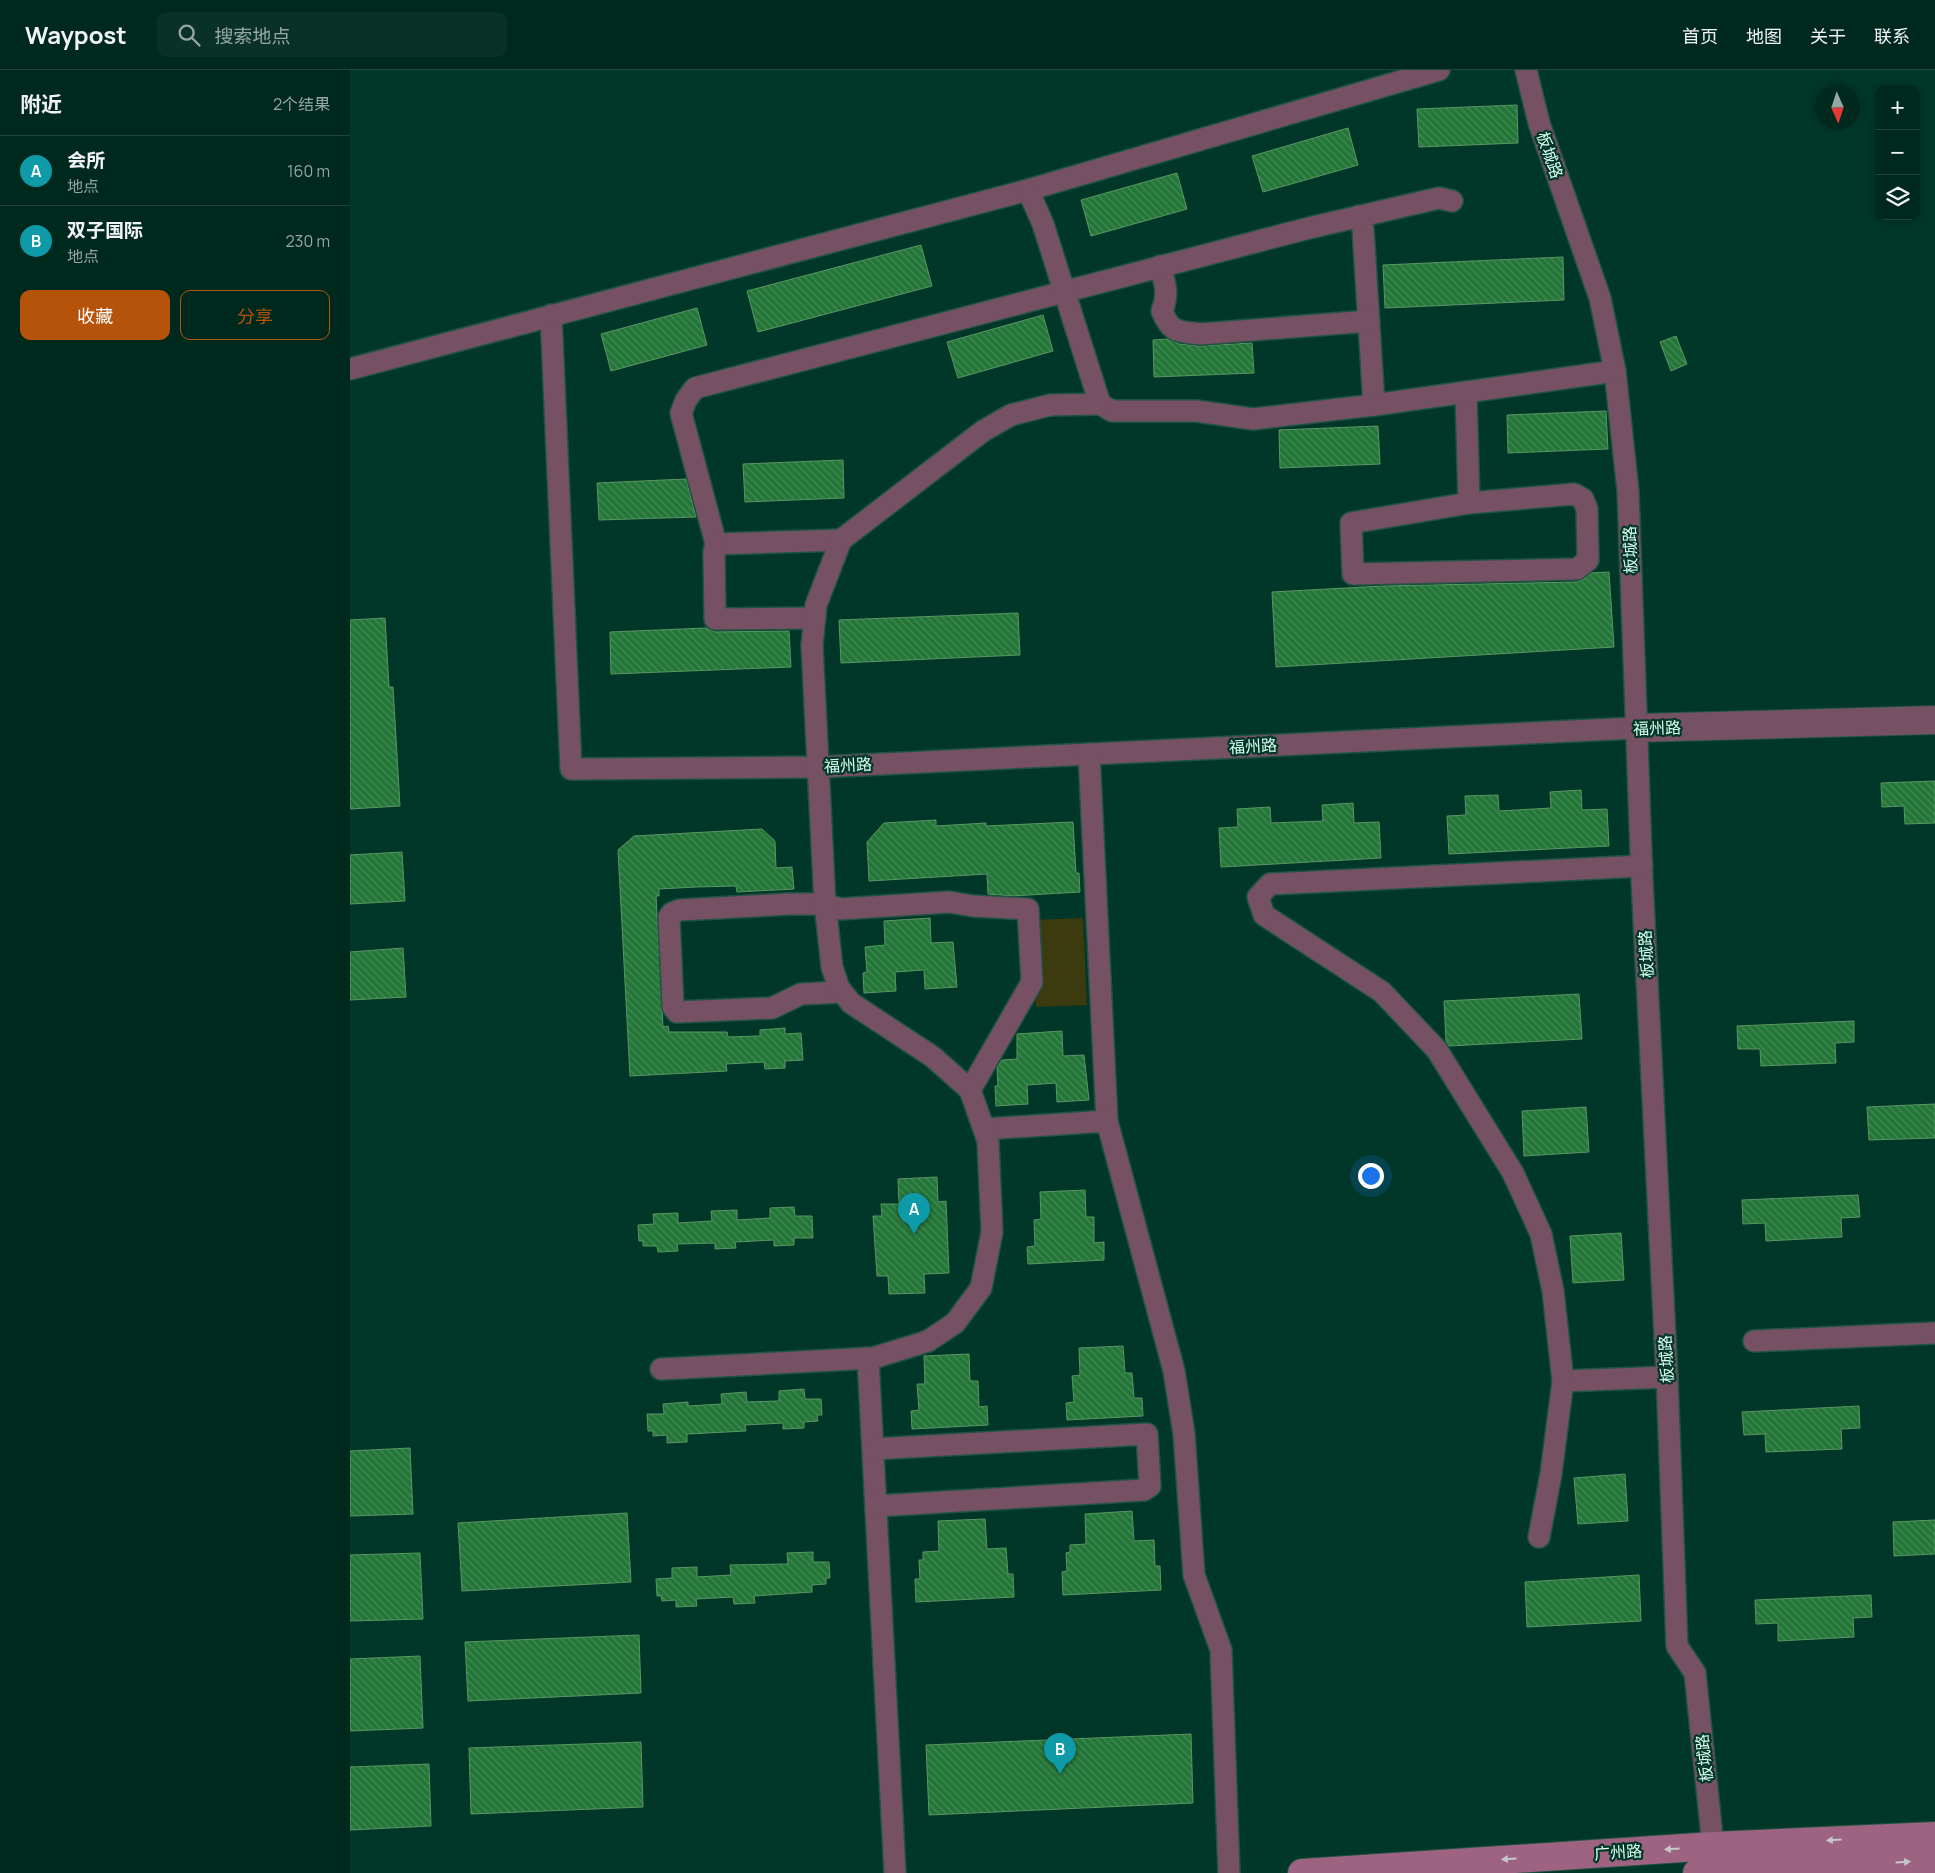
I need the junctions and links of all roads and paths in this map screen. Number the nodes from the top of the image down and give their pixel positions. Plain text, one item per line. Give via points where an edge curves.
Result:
1 (1439, 70) edge
2 (1526, 70) edge
3 (1028, 190) junction
4 (1452, 201) dead end
5 (1359, 216) junction
6 (1160, 266) junction
7 (1064, 291) junction
8 (551, 316) junction
9 (1369, 322) junction
10 (350, 368) edge
11 (1615, 370) junction
12 (1466, 392) junction
13 (1100, 404) junction
14 (1374, 406) junction
15 (1469, 503) junction
16 (841, 540) junction
17 (716, 544) junction
18 (815, 618) junction
19 (1935, 720) edge
20 (1636, 728) junction
21 (1089, 754) junction
22 (818, 767) junction
23 (1642, 866) junction
24 (825, 904) junction
25 (842, 992) junction
26 (970, 1090) junction
27 (1107, 1122) junction
28 (985, 1130) junction
29 (1935, 1333) edge
30 (1754, 1341) dead end
31 (868, 1358) junction
32 (661, 1369) dead end
33 (1667, 1377) junction
34 (1563, 1381) junction
35 (1147, 1434) junction
36 (1184, 1434) junction
37 (872, 1448) junction
38 (876, 1506) junction
39 (1539, 1537) dead end
40 (1935, 1836) edge
41 (1713, 1846) junction
42 (1873, 1858) edge
43 (1935, 1861) edge
44 (895, 1873) edge
45 (1229, 1873) edge
46 (1302, 1873) edge
47 (1698, 1873) edge

1 - 3 street
2 - 11 street, 板城路 via 1539,123 1600,298
3 - 7 street via 1043,224
3 - 8 street
4 - 5 street via 1438,198
5 - 6 street
5 - 9 street via 1363,229
6 - 7 street
6 - 9 street via 1167,286 1162,311 1168,324 1177,330 1201,334
7 - 13 street
7 - 17 street via 695,388 681,413
8 - 10 street
8 - 22 street, 福州路 via 571,769
9 - 14 street
11 - 12 street
11 - 20 street, 板城路 via 1628,491
12 - 14 street
12 - 15 street
13 - 14 street via 1112,411 1196,411 1253,419
13 - 16 street via 1050,405 1011,415 983,431
15 - 15 street via 1351,523 1353,574 1578,569 1588,560 1586,509 1583,499 1574,494
16 - 17 street
16 - 18 street via 816,605
17 - 18 street via 715,619
18 - 22 street via 812,645
19 - 20 street, 福州路
20 - 21 street, 福州路
20 - 23 street, 板城路
21 - 22 street, 福州路
21 - 27 street
22 - 24 street
23 - 33 street, 板城路
23 - 34 street via 1270,884 1258,897 1264,915 1382,992 1436,1050 1513,1173 1541,1234 1554,1291
24 - 25 street via 832,967
24 - 25 street via 680,910 672,913 668,916 673,1007 677,1012 772,1008 801,994
24 - 26 street via 840,908 949,902 1028,909 1032,982
25 - 26 street via 851,1003 933,1058
26 - 28 street
27 - 28 street
27 - 36 street via 1174,1372
28 - 31 street via 992,1232 981,1288 955,1323 928,1341
29 - 30 street
31 - 32 street
31 - 37 street
33 - 34 street
33 - 41 street, 板城路 via 1677,1646 1695,1673
34 - 39 street
35 - 36 street
35 - 37 street
35 - 38 street via 1150,1486 1144,1490
36 - 45 street via 1194,1575 1221,1650
37 - 38 street
38 - 44 street
40 - 42 main road, 广州路
42 -> 41 main road, 广州路
41 -> 46 main road, 广州路
42 -> 43 main road, 广州路
42 - 47 main road, 广州路

